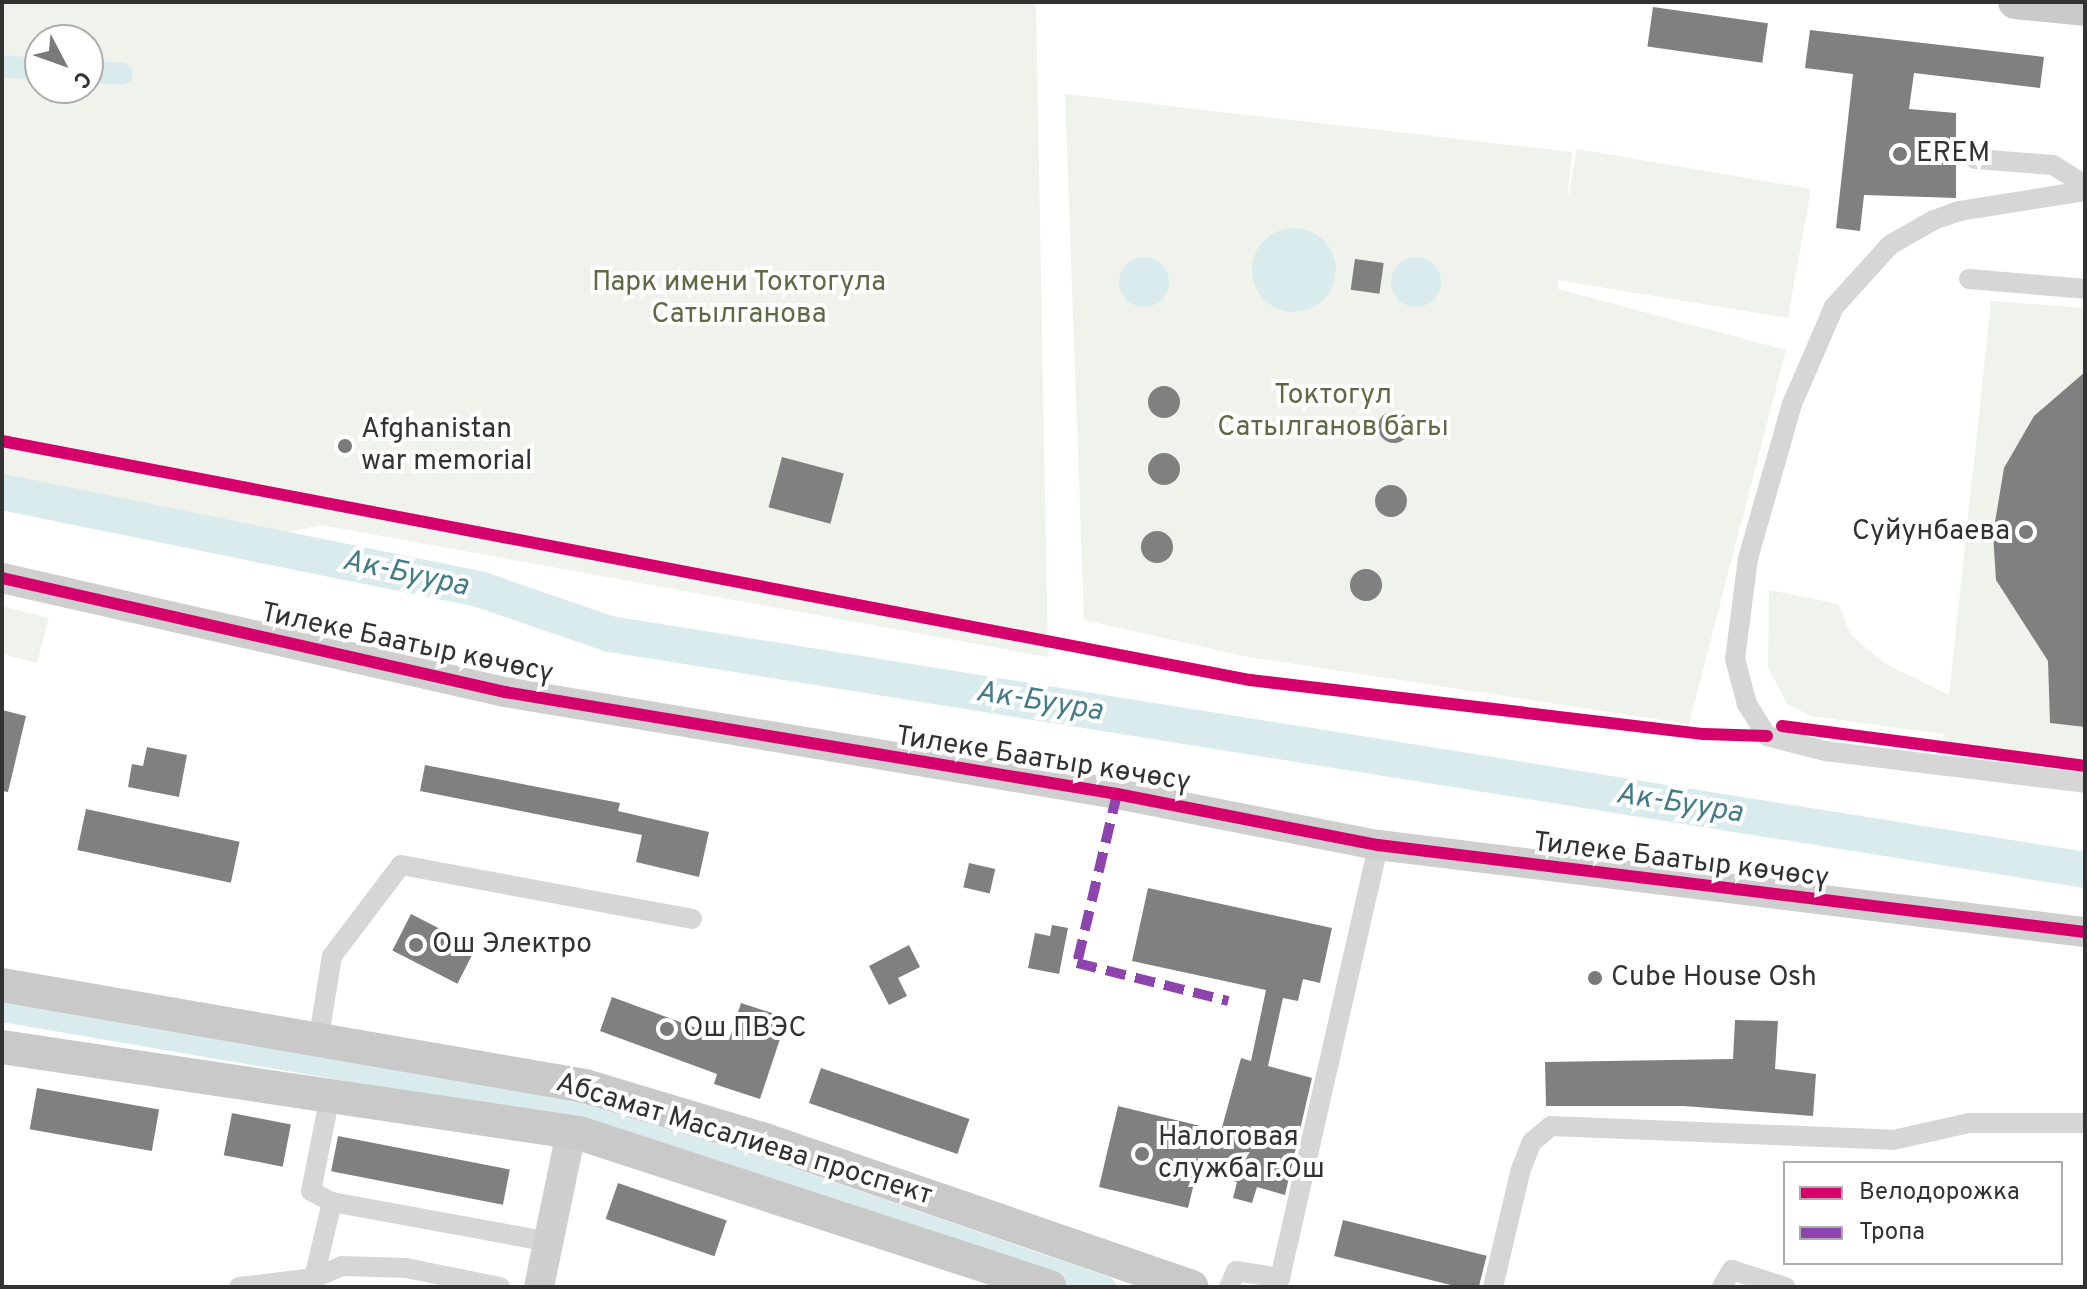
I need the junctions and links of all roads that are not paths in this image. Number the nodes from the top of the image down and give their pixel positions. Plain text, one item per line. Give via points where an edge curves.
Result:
1 (2015, 2) edge
2 (2085, 9) edge
3 (1975, 159) dead end
4 (2085, 188) edge
5 (1969, 279) dead end
6 (2085, 289) edge
7 (2, 578) edge
8 (2085, 783) edge
9 (1378, 845) junction
10 (692, 919) dead end
11 (2085, 932) edge
12 (2, 985) edge
13 (319, 1036) junction
14 (2, 1047) edge
15 (330, 1096) junction
16 (2085, 1123) edge
17 (571, 1132) junction
18 (332, 1202) junction
19 (549, 1242) junction
20 (342, 1266) junction
21 (314, 1278) junction
22 (997, 1279) edge
23 (239, 1287) edge
24 (336, 1287) edge
25 (500, 1287) edge
26 (539, 1287) edge
27 (1049, 1287) edge
28 (1192, 1287) edge
29 (1229, 1287) edge
30 (1493, 1287) edge
31 (1722, 1287) edge
32 (1785, 1287) edge

1 - 2 main road
3 - 4 street via 2053,165
4 - 8 street via 1959,211 1932,221 1890,245 1834,307 1792,404 1748,558 1735,659 1747,704 1767,736 1825,751
5 - 6 street
7 - 9 street, Тилеке Баатыр көчөсү via 505,692 1117,794
9 - 11 street, Тилеке Баатыр көчөсү
9 - 29 street via 1280,1278 1236,1271
10 - 13 street via 401,865 332,956
12 - 13 main road, Абсамат Масалиева проспект
13 - 28 main road, Абсамат Масалиева проспект via 585,1086 768,1141
14 - 15 main road, Абсамат Масалиева проспект
15 - 17 main road, Абсамат Масалиева проспект
15 - 18 street via 311,1191
16 - 30 street via 1969,1123 1893,1140 1551,1126 1532,1142 1521,1169
17 - 19 street
17 - 22 main road, Абсамат Масалиева проспект
18 - 19 street
18 - 21 street
19 - 26 street
20 - 21 street
20 - 24 street
20 - 25 street via 406,1268
21 - 23 street
22 - 27 main road, Абсамат Масалиева проспект
31 - 32 street via 1732,1270

